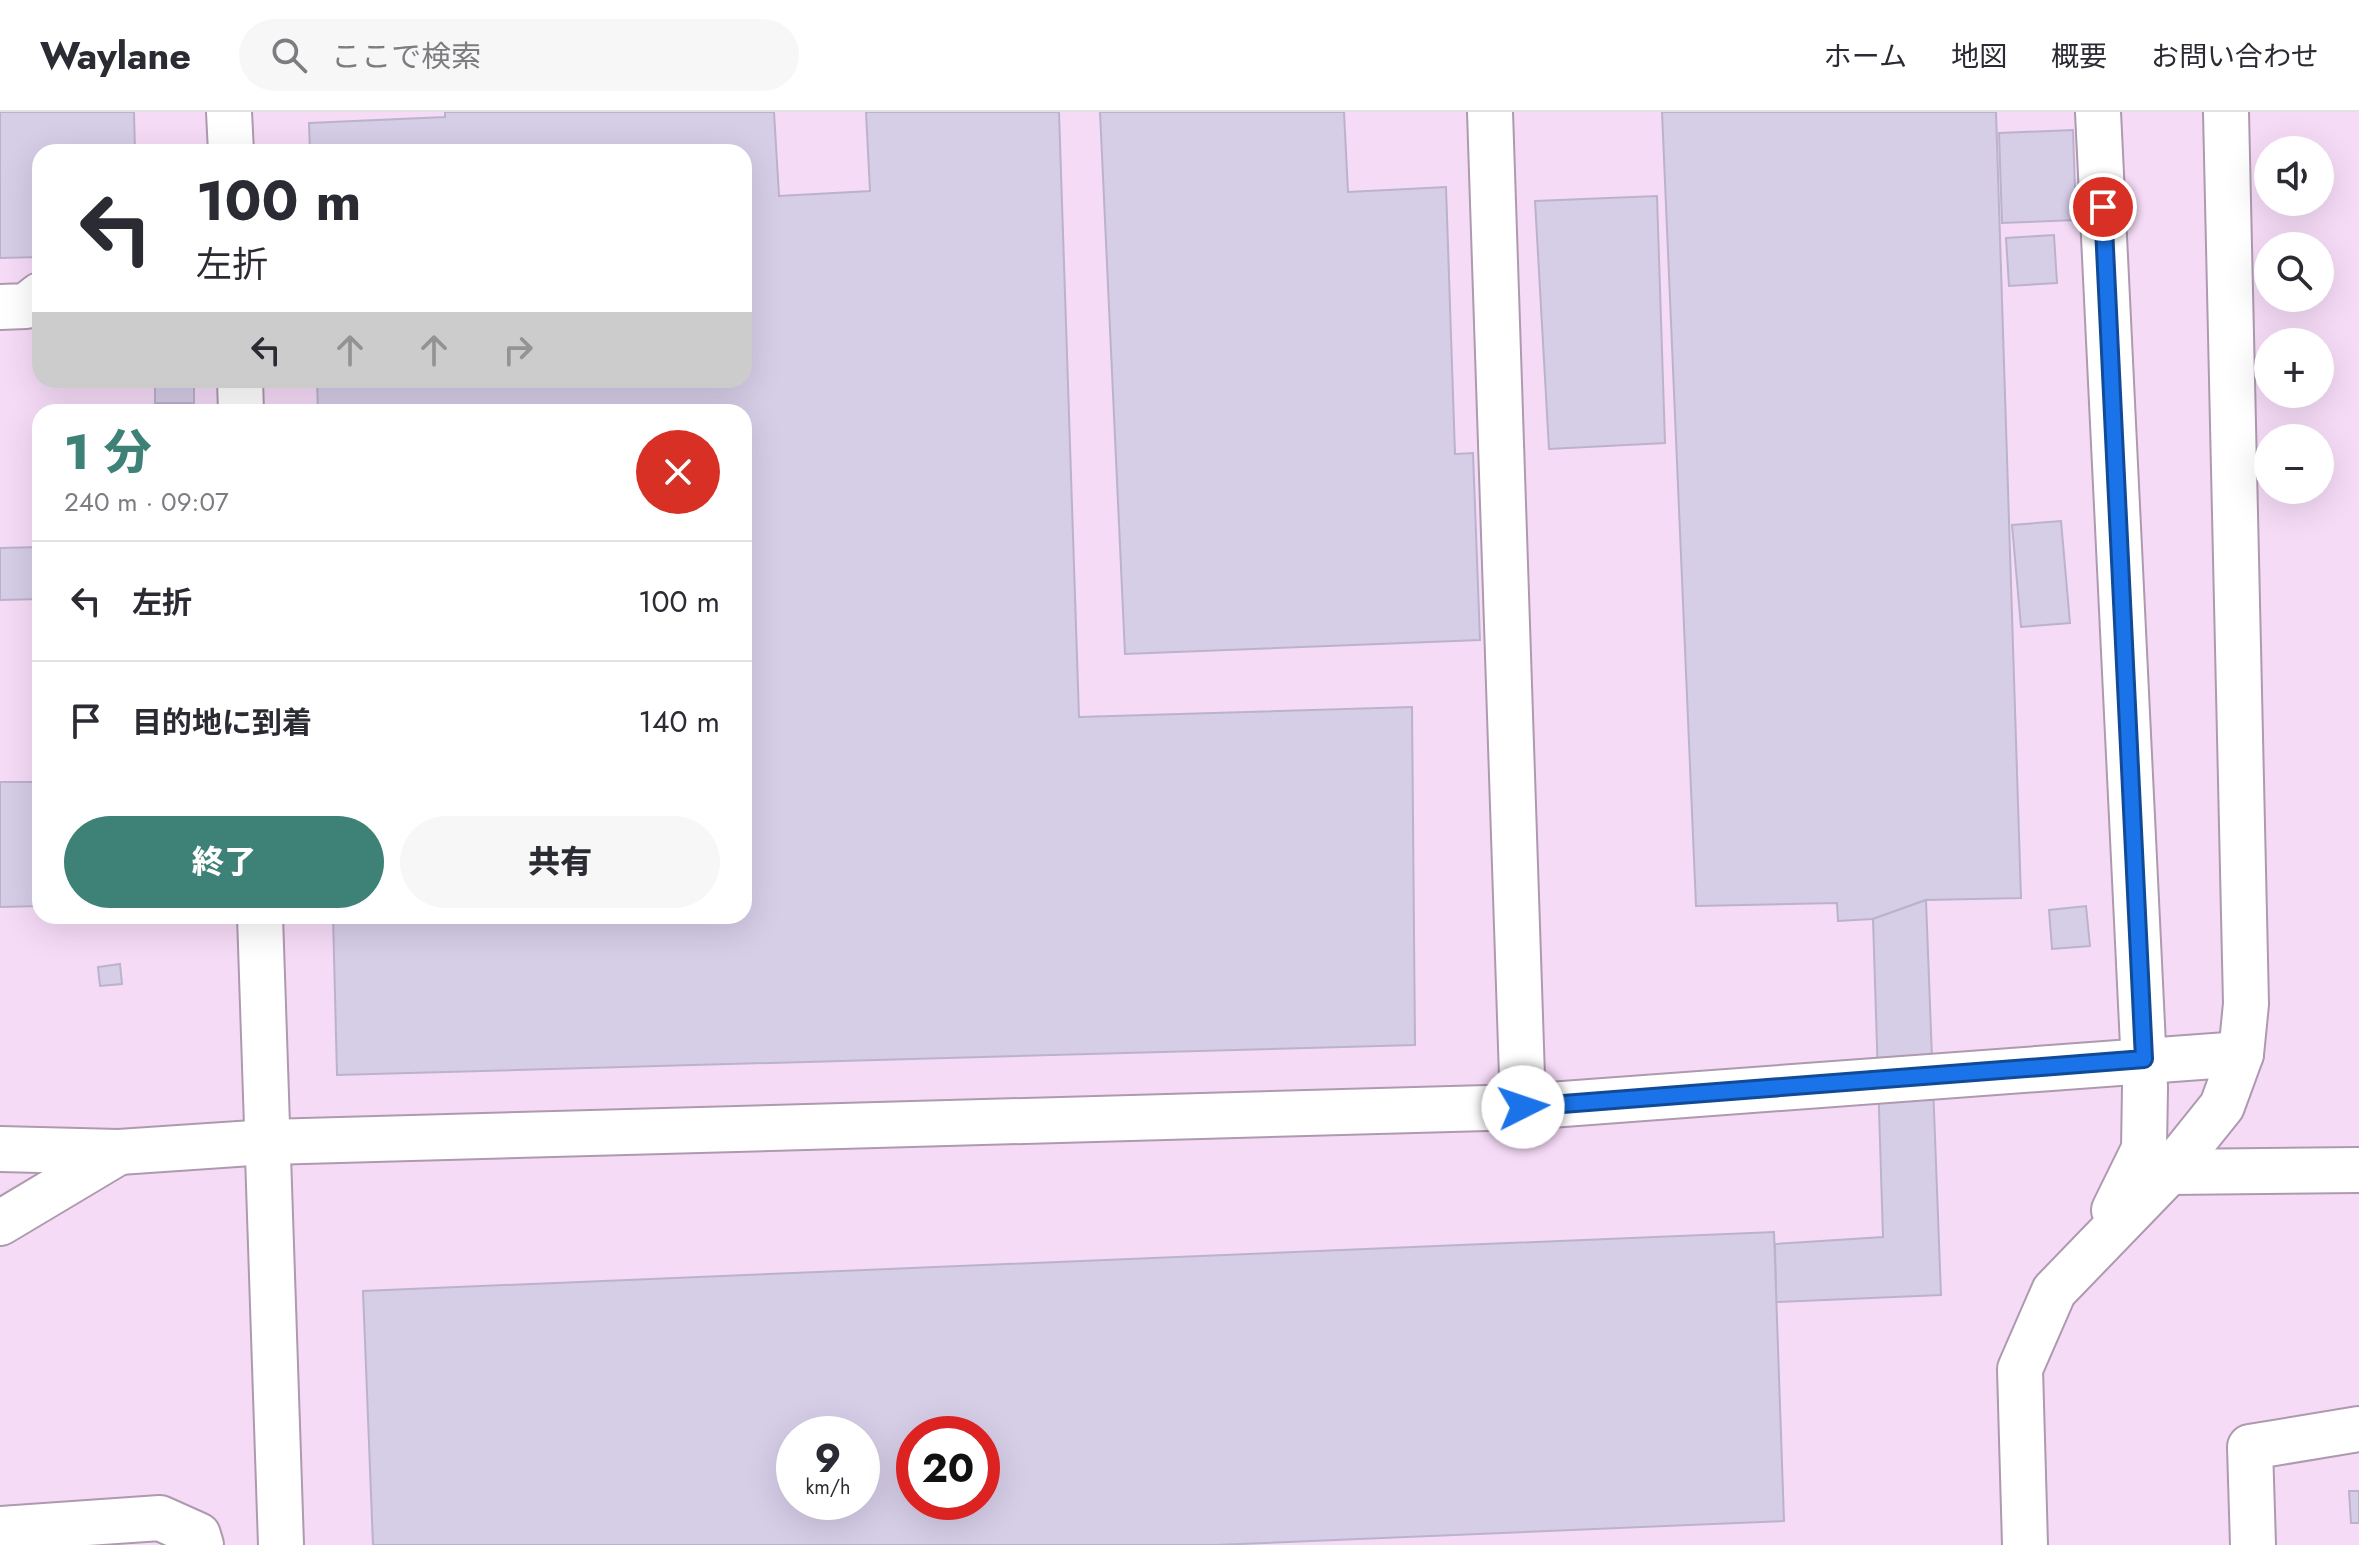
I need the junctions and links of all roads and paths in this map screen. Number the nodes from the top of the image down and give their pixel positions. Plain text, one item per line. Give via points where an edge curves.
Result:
1 (229, 112) edge
2 (1490, 112) edge
3 (2098, 112) edge
4 (2226, 112) edge
5 (231, 144) edge
6 (32, 301) edge
7 (0, 307) edge
8 (260, 924) edge
9 (2241, 1054) junction
10 (2144, 1059) junction
11 (1523, 1107) junction
12 (268, 1142) junction
13 (0, 1149) edge
14 (119, 1152) junction
15 (2359, 1170) edge
16 (2169, 1172) junction
17 (0, 1223) edge
18 (2087, 1257) junction
19 (2359, 1429) edge
20 (0, 1529) edge
21 (201, 1545) edge
22 (281, 1545) edge
23 (2025, 1545) edge
24 (2253, 1545) edge

1 - 5 lane
2 - 11 lane
3 - 10 lane
4 - 9 lane via 2246,1004
6 - 7 lane
8 - 12 lane
9 - 10 lane
9 - 16 lane via 2222,1106
10 - 11 lane
10 - 18 lane via 2144,1149
11 - 12 lane
12 - 14 lane
12 - 22 lane
13 - 14 lane
14 - 17 lane
15 - 16 lane
16 - 18 lane
18 - 23 lane via 2054,1291 2020,1369
19 - 24 lane via 2250,1447
20 - 21 lane via 160,1518 198,1535

